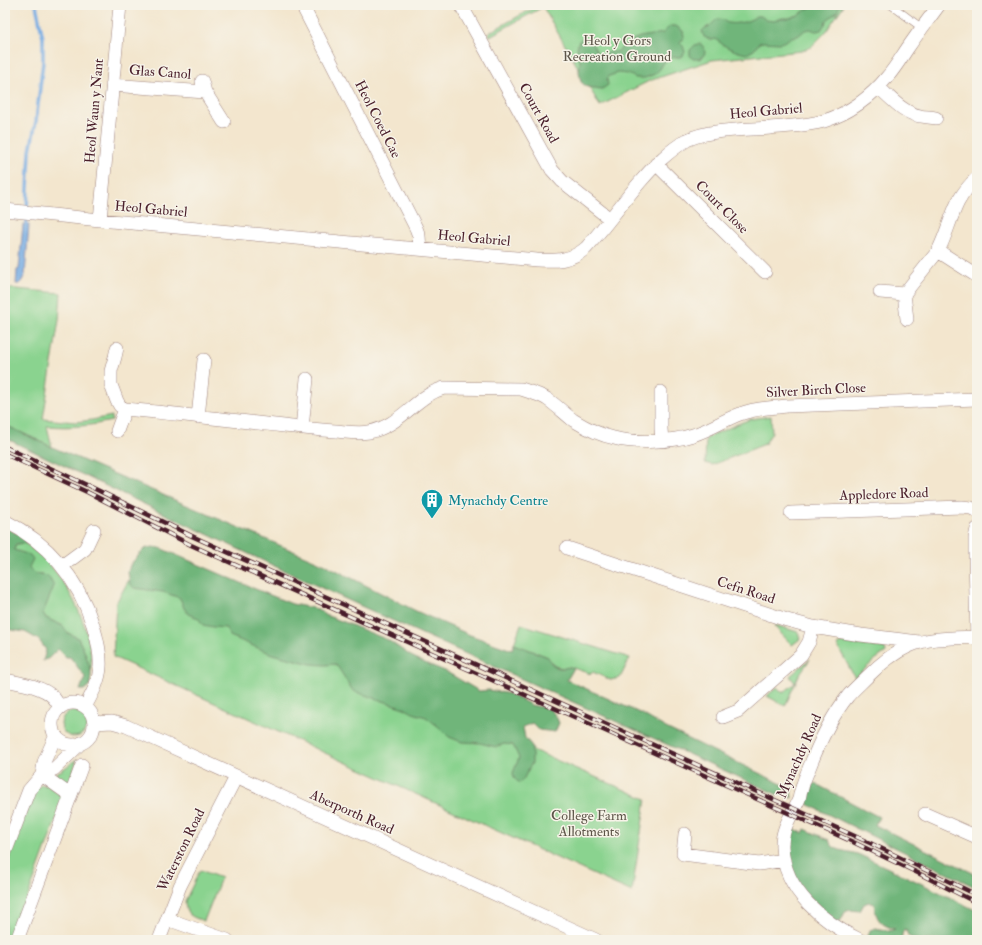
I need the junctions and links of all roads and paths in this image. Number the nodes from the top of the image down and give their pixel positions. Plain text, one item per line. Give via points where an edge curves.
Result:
1 (120, 5) edge
2 (302, 5) edge
3 (462, 5) edge
4 (891, 5) edge
5 (939, 5) edge
6 (922, 28) junction
7 (112, 85) junction
8 (878, 87) junction
9 (936, 118) dead end
10 (224, 122) dead end
11 (656, 164) junction
12 (977, 178) edge
13 (5, 210) edge
14 (610, 219) junction
15 (100, 220) junction
16 (420, 249) junction
17 (938, 251) junction
18 (765, 272) dead end
19 (977, 276) edge
20 (880, 292) dead end
21 (904, 294) junction
22 (907, 319) dead end
23 (117, 348) dead end
24 (204, 360) dead end
25 (307, 379) dead end
26 (661, 392) dead end
27 (977, 399) edge
28 (125, 409) junction
29 (198, 417) junction
30 (302, 428) junction
31 (117, 431) dead end
32 (662, 440) junction
33 (977, 511) edge
34 (791, 513) dead end
35 (5, 521) edge
36 (977, 529) edge
37 (94, 530) dead end
38 (567, 548) dead end
39 (62, 566) junction
40 (813, 627) junction
41 (977, 637) edge
42 (977, 640) edge
43 (921, 642) junction
44 (5, 680) edge
45 (85, 707) junction
46 (60, 708) junction
47 (723, 717) dead end
48 (94, 723) junction
49 (56, 735) junction
50 (81, 743) junction
51 (82, 765) dead end
52 (42, 774) junction
53 (236, 777) junction
54 (70, 795) junction
55 (925, 814) dead end
56 (685, 834) dead end
57 (977, 837) edge
58 (5, 853) edge
59 (784, 860) junction
60 (167, 919) junction
61 (17, 940) edge
62 (159, 940) edge
63 (227, 940) edge
64 (596, 940) edge
65 (860, 940) edge

1 - 7 street, Heol Waun y Nant
2 - 16 street, Heol Coed Cae via 416,228
3 - 14 street, Court Road via 552,170
4 - 6 lane
5 - 6 street, Heol Gabriel
6 - 8 street, Heol Gabriel
7 - 10 street, Glas Canol via 203,86
7 - 15 street, Heol Waun y Nant
8 - 9 street via 912,114
8 - 11 street, Heol Gabriel via 856,106 824,121 701,135 677,146
11 - 14 street, Heol Gabriel
11 - 18 street, Court Close
12 - 17 street via 965,190 958,203
13 - 15 street, Heol Gabriel
14 - 16 street, Heol Gabriel via 586,248 572,258 563,260
15 - 16 street, Heol Gabriel
17 - 19 street
17 - 21 street
20 - 21 street
21 - 22 street
23 - 28 street via 110,371 111,385 117,401
24 - 29 street
25 - 30 street
26 - 32 street
27 - 32 street, Silver Birch Close via 771,408 741,413 693,435
28 - 29 street, Silver Birch Close
28 - 31 street
29 - 30 street, Silver Birch Close
30 - 32 street, Silver Birch Close via 369,432 394,422 436,390 521,389 548,400 572,419 600,434 615,439
33 - 34 street, Appledore Road via 962,507
35 - 39 street via 29,535
36 - 41 street
37 - 39 street via 85,549
38 - 40 street, Cefn Road
39 - 45 street via 84,602 100,651 98,680
40 - 43 street, Cefn Road via 862,636
40 - 47 street via 809,642 801,655 738,711
41 - 42 street
41 - 43 street, Mynachdy Road
43 - 59 street, Mynachdy Road via 898,652 874,671 835,714 819,744 785,827 782,840
44 - 46 street via 44,690 54,698
45 - 46 street via 72,703
45 - 48 street via 93,716
46 - 49 street via 52,724
48 - 50 street via 91,735
48 - 53 street, Aberporth Road via 112,722 126,726
49 - 50 street via 70,744
49 - 52 street via 44,762
50 - 52 street via 54,768
51 - 54 street
52 - 54 street
52 - 58 street via 29,790
53 - 60 street, Waterston Road via 180,886
53 - 64 street, Aberporth Road
54 - 61 street
55 - 57 street
56 - 59 street via 683,854 759,864
59 - 65 street, Mynachdy Road via 791,878 807,902 823,918
60 - 62 street, Waterston Road
60 - 63 street

